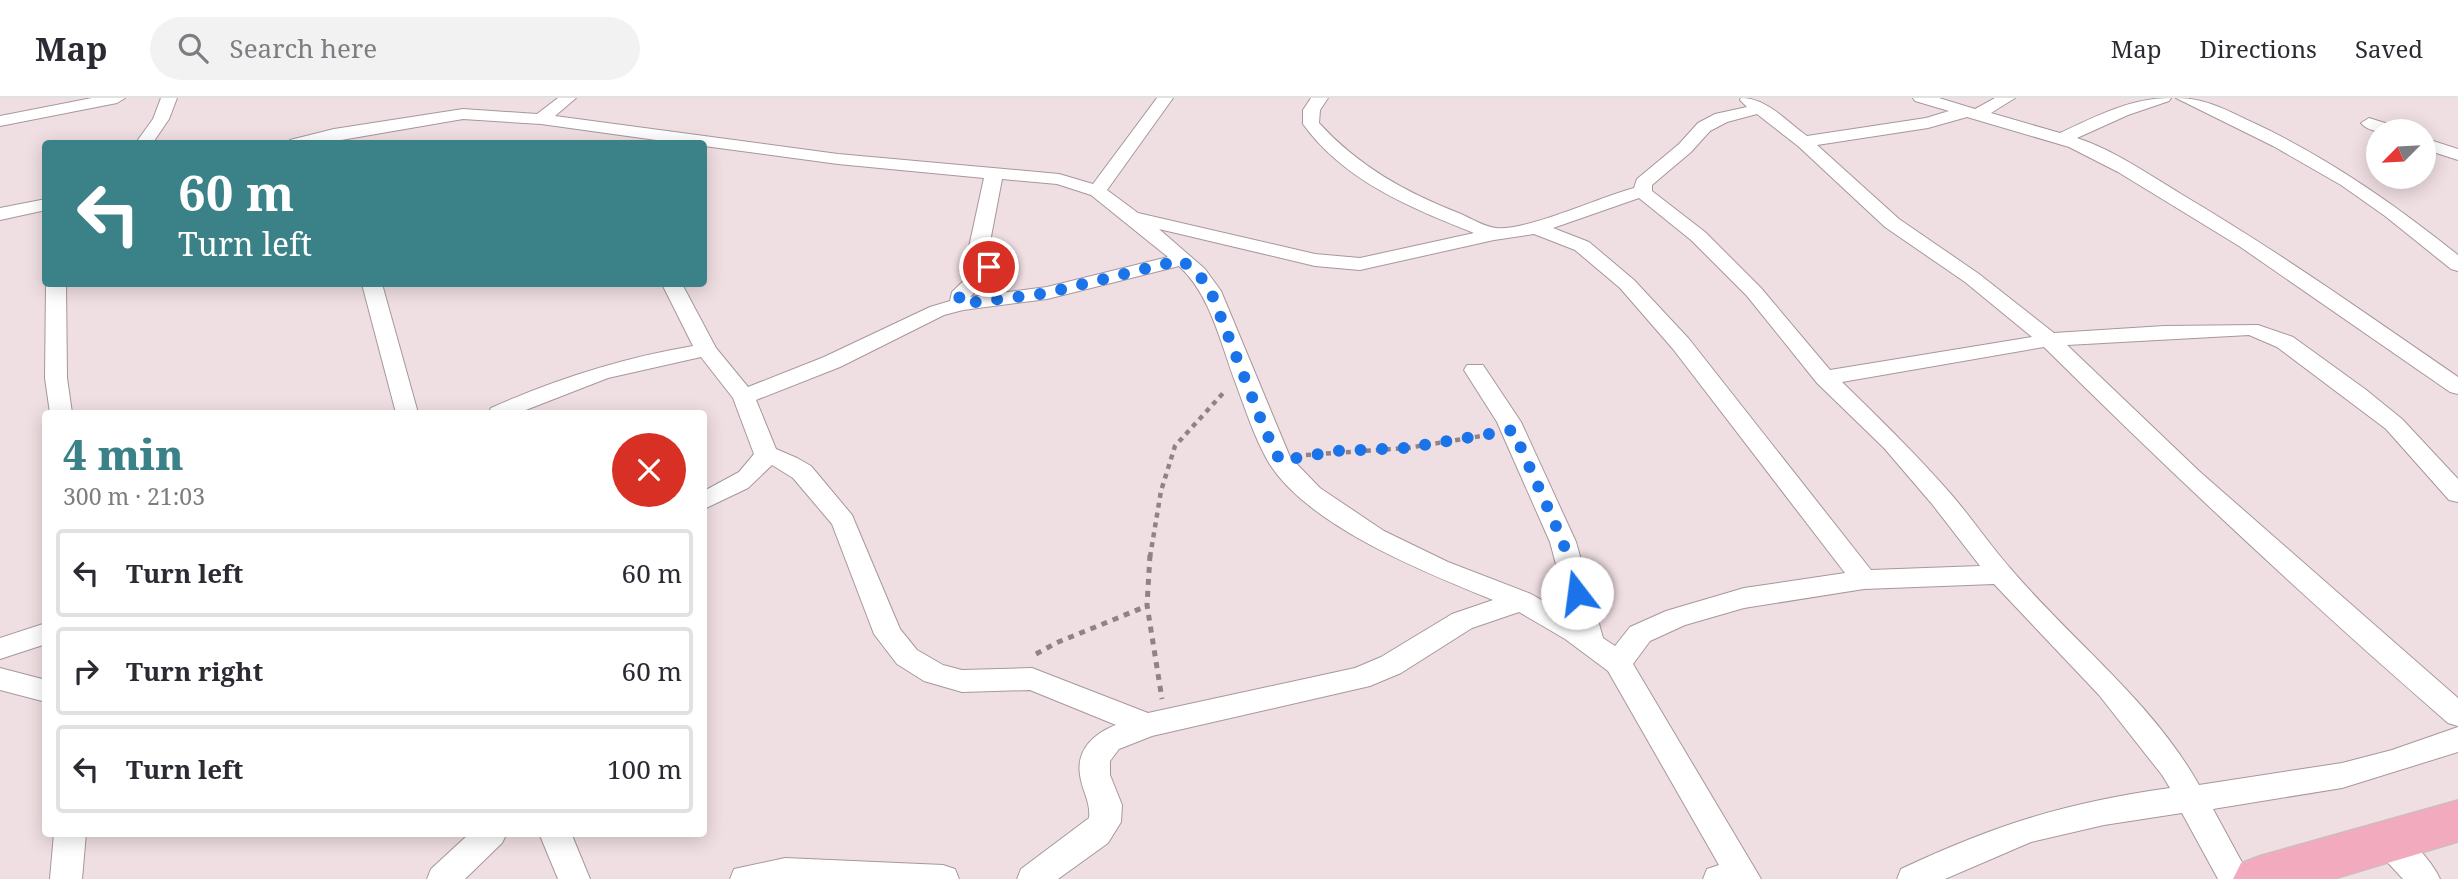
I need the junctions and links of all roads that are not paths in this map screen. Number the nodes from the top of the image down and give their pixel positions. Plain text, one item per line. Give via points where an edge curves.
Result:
1 (52, 98) edge
2 (117, 98) edge
3 (170, 98) edge
4 (568, 98) edge
5 (1165, 98) edge
6 (1320, 98) edge
7 (1921, 98) edge
8 (2007, 98) edge
9 (2163, 98) edge
10 (2184, 98) edge
11 (1752, 103) edge
12 (79, 106) junction
13 (469, 106) edge
14 (1973, 113) junction
15 (541, 119) junction
16 (0, 121) edge
17 (616, 137) edge
18 (334, 139) edge
19 (2062, 139) junction
20 (146, 140) edge
21 (646, 140) edge
22 (1804, 142) junction
23 (707, 146) edge
24 (2436, 147) edge
25 (2458, 155) edge
26 (994, 174) junction
27 (1097, 191) junction
28 (1643, 191) junction
29 (42, 205) edge
30 (0, 214) edge
31 (1132, 217) junction
32 (1536, 228) junction
33 (1494, 234) junction
34 (1181, 260) junction
35 (2458, 265) edge
36 (56, 287) edge
37 (373, 287) edge
38 (674, 287) edge
39 (961, 304) junction
40 (2049, 340) junction
41 (706, 350) junction
42 (1475, 370) dead end
43 (1825, 378) junction
44 (2458, 387) edge
45 (744, 397) junction
46 (61, 410) edge
47 (406, 410) edge
48 (505, 410) edge
49 (766, 454) junction
50 (2458, 494) edge
51 (707, 500) edge
52 (2000, 574) junction
53 (1864, 580) junction
54 (1521, 601) junction
55 (42, 634) edge
56 (1591, 644) junction
57 (0, 649) edge
58 (1618, 663) junction
59 (0, 679) edge
60 (42, 690) edge
61 (2458, 715) edge
62 (1156, 722) junction
63 (2458, 739) edge
64 (2191, 797) junction
65 (2458, 821) edge
66 (70, 837) edge
67 (487, 837) edge
68 (557, 837) edge
69 (2388, 841) junction
70 (1735, 876) edge
71 (66, 879) edge
72 (443, 879) edge
73 (574, 879) edge
74 (746, 879) edge
75 (943, 879) edge
76 (1032, 879) edge
77 (1913, 879) edge
78 (2235, 879) edge
79 (2259, 879) edge
80 (2424, 879) edge

1 - 12 street
2 - 12 street
3 - 20 street
4 - 15 street
5 - 27 street
6 - 33 street via 1311,110 1311,124 1341,158 1400,196
7 - 14 street
8 - 14 street
9 - 19 street
10 - 35 street via 2318,163 2371,197
11 - 22 street
11 - 28 street via 1704,127 1643,183
12 - 16 street
13 - 15 street
13 - 18 street
14 - 19 street
14 - 22 street
15 - 17 street
17 - 21 street
19 - 44 street via 2095,152 2202,214
22 - 40 street via 1892,223 1972,278
23 - 26 street
24 - 25 street
26 - 27 street via 1059,179
26 - 39 street via 979,247 989,267 963,289
27 - 31 street
28 - 32 street
28 - 43 street via 1698,236 1754,292
29 - 30 street
31 - 33 street via 1336,263 1360,264
31 - 34 street
32 - 33 street
32 - 53 street via 1582,246 1627,284 1681,344
34 - 39 street via 1047,293
34 - 54 street via 1198,273 1211,292 1280,461 1311,494 1375,537
36 - 46 street
37 - 47 street
38 - 41 street
39 - 45 street
40 - 43 street
40 - 50 street via 2229,329 2266,333 2286,342 2394,424
40 - 61 street via 2190,477
41 - 45 street
41 - 48 street via 596,372
42 - 56 street via 1513,430 1563,542
43 - 52 street via 1892,443
45 - 49 street
49 - 51 street via 760,469
49 - 62 street via 802,472 843,521 888,634 907,657 934,673 962,681 1032,679
52 - 53 street
52 - 64 street via 2109,687 2173,766
53 - 58 street via 1744,598 1676,618 1640,634
54 - 56 street
54 - 62 street via 1462,621 1391,665 1360,678
55 - 57 street
56 - 58 street
58 - 70 street
59 - 60 street
62 - 76 street via 1108,741 1095,758 1095,775 1106,805 1105,822 1097,833
63 - 64 street via 2417,755 2325,779
64 - 77 street via 2032,829
64 - 78 street
65 - 69 highway
66 - 71 street
67 - 72 street
68 - 73 street
69 - 79 highway
69 - 80 street
74 - 75 street via 785,872

